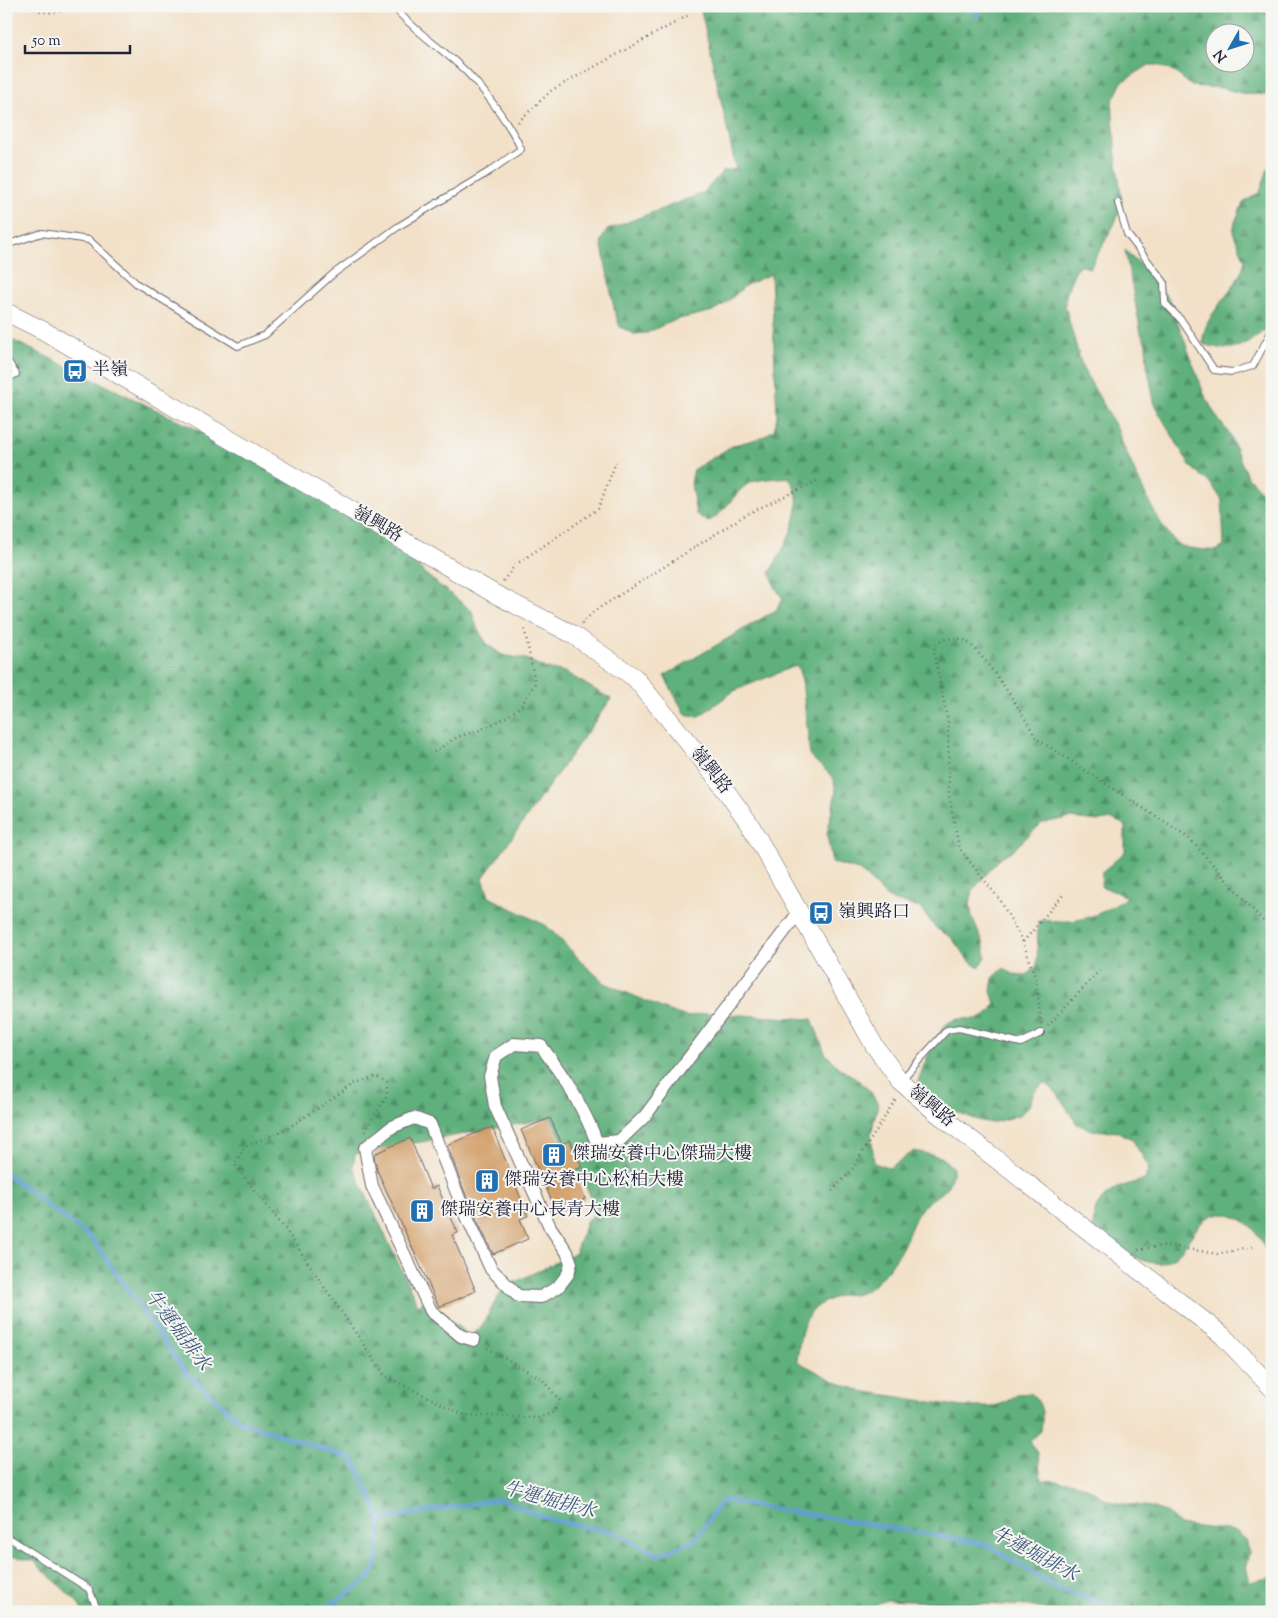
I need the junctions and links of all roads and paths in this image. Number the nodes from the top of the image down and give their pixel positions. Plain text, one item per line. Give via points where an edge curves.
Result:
1 (31, 6) edge
2 (71, 6) edge
3 (393, 6) edge
4 (1238, 6) edge
5 (690, 14) dead end
6 (1272, 14) edge
7 (512, 128) junction
8 (1118, 203) dead end
9 (6, 245) edge
10 (6, 312) edge
11 (1272, 330) edge
12 (6, 358) edge
13 (6, 380) edge
14 (616, 462) dead end
15 (819, 480) dead end
16 (493, 593) junction
17 (520, 607) junction
18 (572, 634) junction
19 (434, 752) dead end
20 (1063, 895) dead end
21 (800, 912) junction
22 (1272, 931) edge
23 (1023, 942) junction
24 (1101, 969) dead end
25 (1041, 1033) junction
26 (900, 1081) junction
27 (365, 1148) junction
28 (832, 1191) dead end
29 (1252, 1247) dead end
30 (1117, 1253) junction
31 (474, 1340) joint
32 (1272, 1388) edge
33 (6, 1536) edge
34 (98, 1612) edge

1 - 2 path via 45,13 64,11
3 - 7 lane via 402,18 461,66
4 - 6 path
5 - 7 path via 552,90
7 - 9 lane via 521,149 399,226 333,274 265,335 238,346 137,284 89,240 42,234
8 - 11 lane via 1127,234 1164,282 1166,303 1182,321 1214,370 1232,372 1253,366
10 - 16 main road, 嶺興路 via 44,331
12 - 13 lane via 16,374
14 - 16 path via 598,509 514,565
15 - 18 path via 747,514 593,612
16 - 17 main road, 嶺興路
17 - 18 main road, 嶺興路
17 - 19 path via 535,683 522,706 507,717 457,737
18 - 21 main road, 嶺興路 via 635,678 681,734 750,823
20 - 23 path
21 - 26 main road, 嶺興路 via 874,1045
21 - 27 street via 645,1116 619,1141 597,1143 589,1120 542,1046 514,1044 496,1056 490,1076 495,1106 550,1227 571,1263 565,1280 541,1297 518,1296 491,1269 430,1124 414,1118 392,1128
22 - 23 path via 1190,839 1036,738 981,656 965,641 941,640 935,645 934,652 948,722 948,795 959,848 1000,900
23 - 25 path via 1036,979
24 - 25 path
25 - 26 lane via 1021,1043 959,1028 947,1030
26 - 28 path via 896,1102 852,1170
26 - 30 main road, 嶺興路
27 - 31 street via 372,1186 431,1311 460,1336
27 - 31 path via 366,1128 387,1096 387,1083 376,1076 356,1083 288,1128 244,1147 235,1165 285,1230 385,1376 464,1414 538,1418 552,1413 560,1401 542,1379
29 - 30 path via 1217,1254 1166,1245
30 - 32 main road, 嶺興路 via 1222,1335
33 - 34 lane via 89,1588

